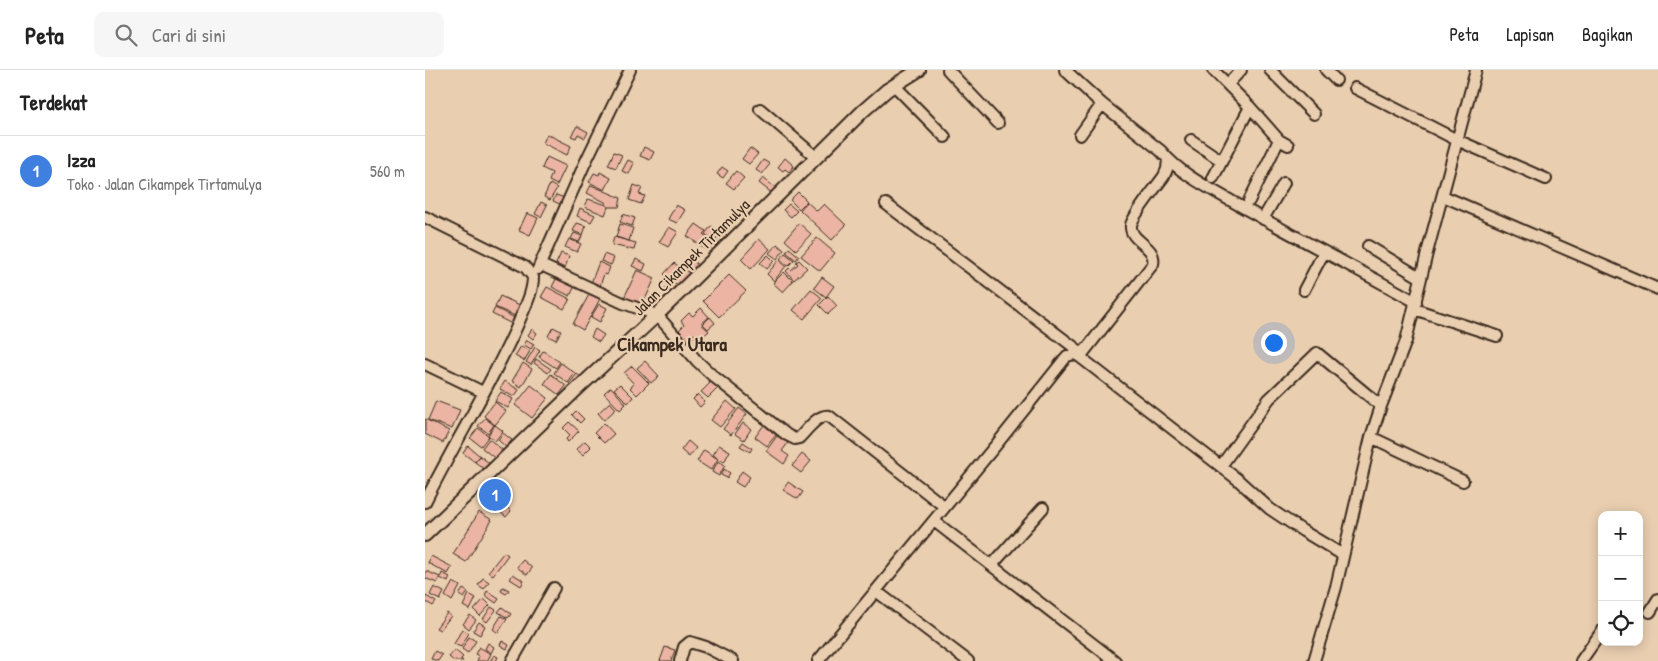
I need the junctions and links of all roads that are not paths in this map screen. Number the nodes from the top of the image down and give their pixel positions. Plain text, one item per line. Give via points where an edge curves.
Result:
1 (630, 70) edge
2 (919, 70) edge
3 (948, 70) edge
4 (1065, 70) edge
5 (1213, 70) edge
6 (1241, 70) edge
7 (1270, 70) edge
8 (1326, 70) edge
9 (1476, 70) edge
10 (1336, 80) dead end
11 (1228, 84) junction
12 (894, 85) junction
13 (1355, 88) dead end
14 (1102, 104) junction
15 (1250, 107) junction
16 (760, 109) dead end
17 (1314, 114) dead end
18 (998, 123) dead end
19 (1080, 135) dead end
20 (945, 137) dead end
21 (1191, 140) dead end
22 (1457, 140) junction
23 (816, 157) junction
24 (1168, 159) junction
25 (1222, 162) junction
26 (1213, 178) dead end
27 (1545, 179) dead end
28 (1284, 183) dead end
29 (1443, 196) junction
30 (1249, 201) dead end
31 (886, 204) dead end
32 (425, 217) edge
33 (1263, 219) junction
34 (1367, 246) dead end
35 (1324, 252) junction
36 (541, 265) junction
37 (533, 277) junction
38 (1421, 278) junction
39 (1658, 289) edge
40 (1304, 290) dead end
41 (1415, 305) junction
42 (657, 315) junction
43 (1497, 336) dead end
44 (1081, 355) junction
45 (425, 364) edge
46 (483, 392) junction
47 (1381, 406) junction
48 (1371, 438) junction
49 (1221, 466) junction
50 (1463, 481) dead end
51 (425, 502) edge
52 (945, 507) junction
53 (1043, 508) dead end
54 (934, 520) junction
55 (425, 535) edge
56 (1343, 554) junction
57 (992, 565) junction
58 (554, 588) dead end
59 (876, 591) junction
60 (1658, 599) edge
61 (1650, 612) dead end
62 (1598, 637) edge
63 (512, 661) edge
64 (680, 661) edge
65 (733, 661) edge
66 (818, 661) edge
67 (968, 661) edge
68 (1115, 661) edge
69 (1314, 661) edge
70 (1581, 661) edge

1 - 36 street
2 - 12 street, Jalan Cikampek Tirtamulya
3 - 18 street
4 - 14 street
5 - 11 street
6 - 11 street
7 - 17 street
8 - 10 street
9 - 22 street
11 - 15 street
12 - 20 street
12 - 23 street, Jalan Cikampek Tirtamulya
13 - 22 street
14 - 19 street
14 - 24 street
15 - 25 street
15 - 30 street via 1283,142
16 - 23 street
21 - 25 street
22 - 27 street
22 - 29 street
23 - 42 street, Jalan Cikampek Tirtamulya
24 - 33 street via 1196,180
24 - 44 street via 1164,176 1131,227 1152,252 1153,264
25 - 26 street
28 - 33 street
29 - 38 street
29 - 39 street
31 - 44 street
32 - 37 street via 525,267
33 - 35 street
34 - 38 street
35 - 40 street
35 - 41 street
36 - 37 street
36 - 42 street
37 - 46 street via 524,309
38 - 41 street
41 - 43 street
41 - 47 street via 1405,346
42 - 52 street via 697,361 787,435 799,438 819,418 829,416
42 - 55 street, Jalan Cikampek Tirtamulya
44 - 49 street
44 - 52 street via 1067,356
45 - 46 street
46 - 51 street
47 - 48 street
47 - 49 street via 1317,353 1269,399
48 - 50 street
48 - 56 street
49 - 56 street via 1285,519
52 - 54 street
53 - 57 street
54 - 57 street
54 - 59 street
56 - 69 street
57 - 68 street
58 - 63 street
59 - 66 street
59 - 67 street
60 - 61 street
62 - 70 street
64 - 65 street via 684,647 690,642

